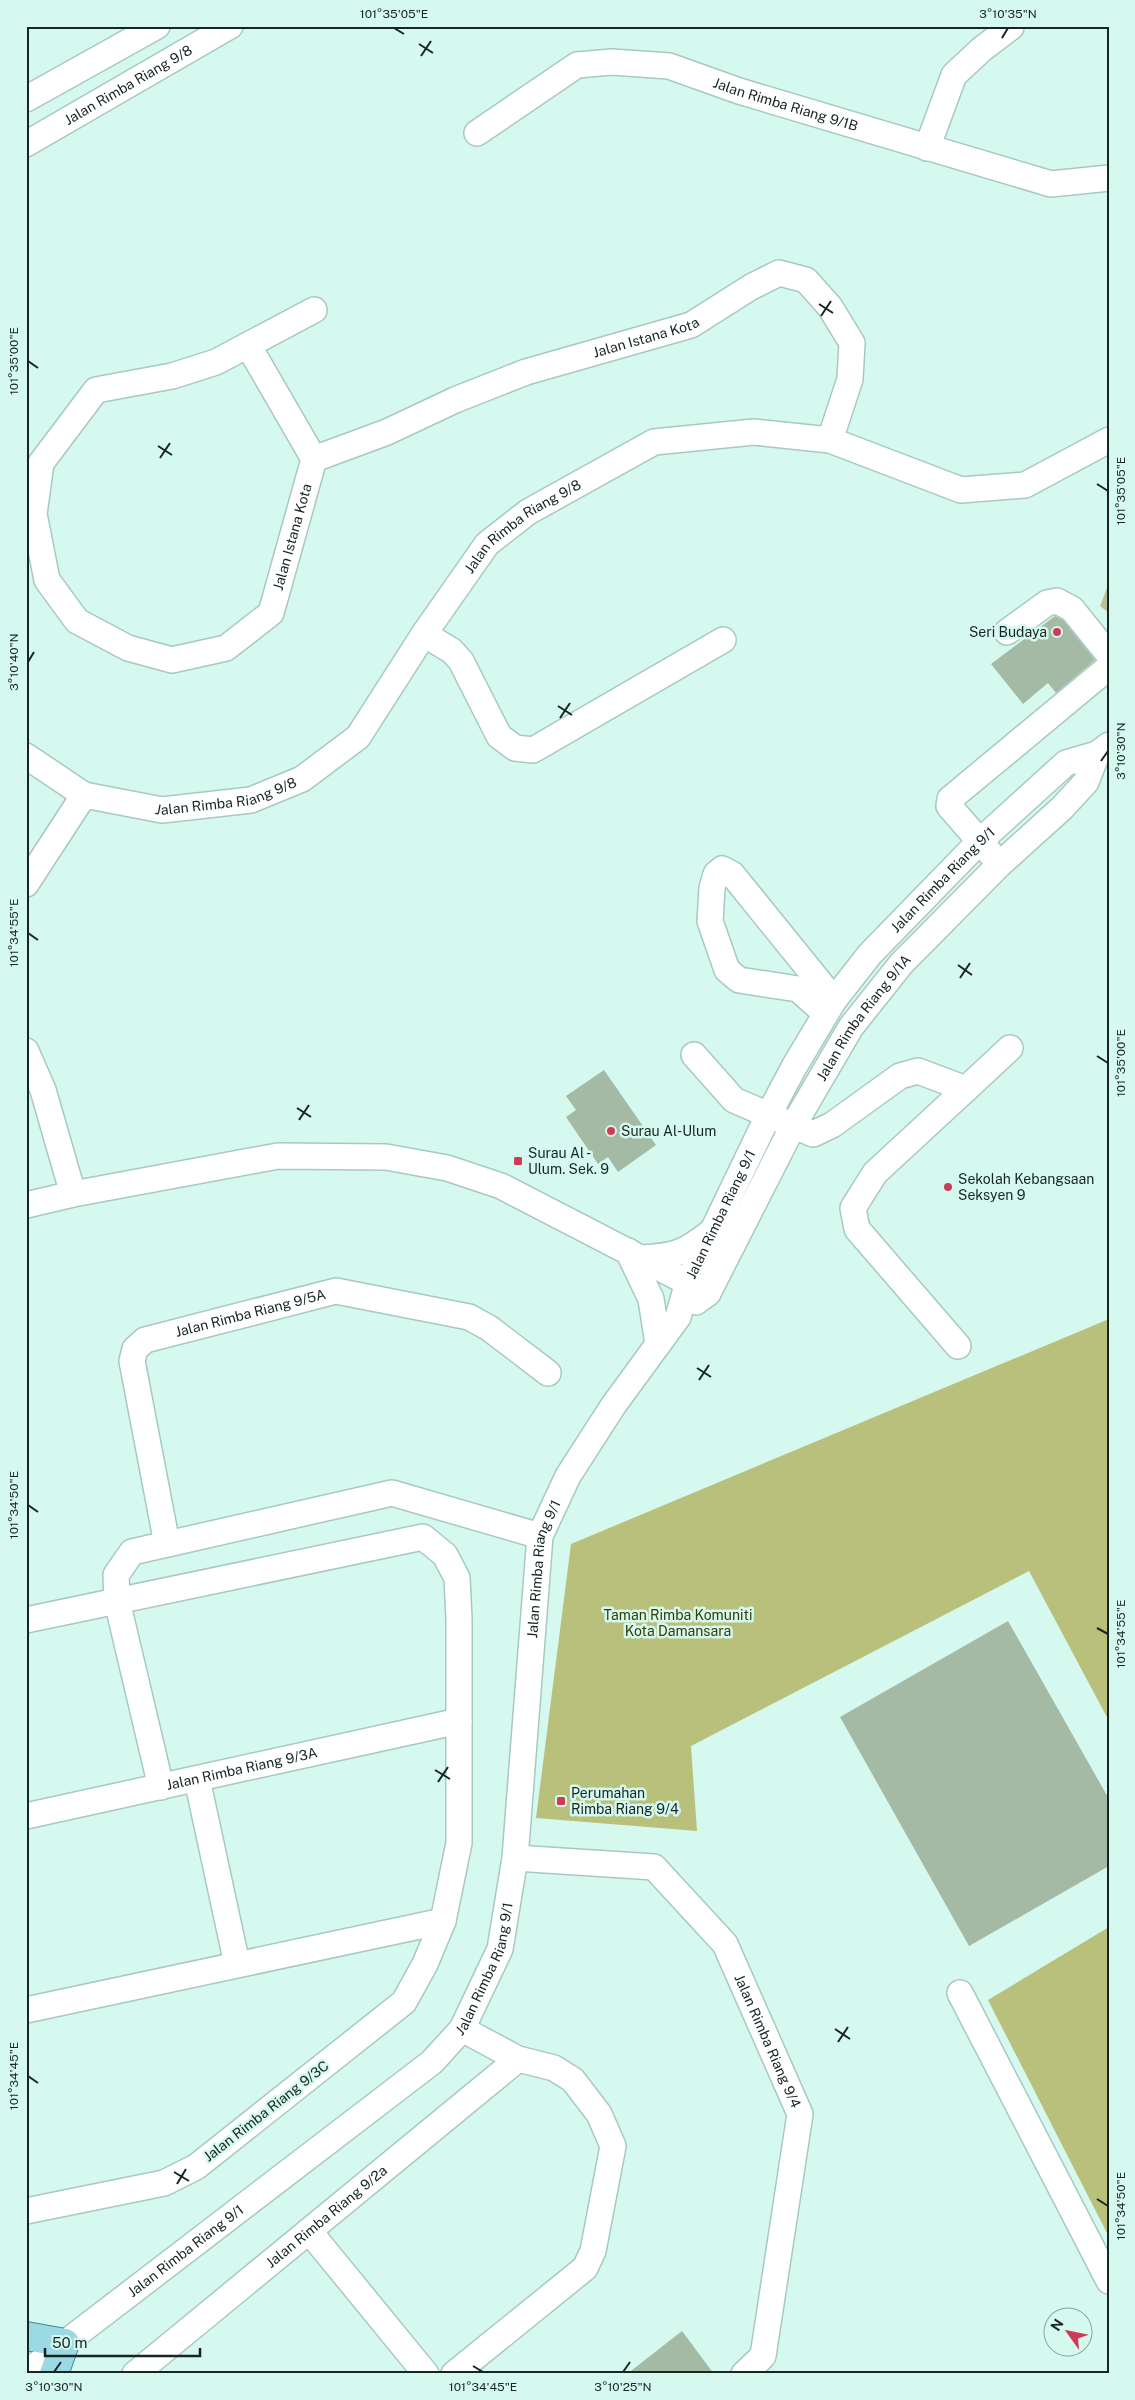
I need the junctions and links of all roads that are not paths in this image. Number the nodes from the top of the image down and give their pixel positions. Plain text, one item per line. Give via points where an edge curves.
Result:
1 (157, 26) edge
2 (230, 26) edge
3 (1012, 27) edge
4 (26, 99) edge
5 (477, 133) dead end
6 (26, 144) edge
7 (927, 148) junction
8 (1109, 178) edge
9 (314, 310) dead end
10 (248, 345) junction
11 (830, 440) junction
12 (1109, 440) edge
13 (314, 460) junction
14 (1007, 632) dead end
15 (424, 634) junction
16 (724, 640) dead end
17 (1109, 655) edge
18 (1109, 667) edge
19 (1103, 749) edge
20 (26, 756) edge
21 (84, 795) junction
22 (978, 842) junction
23 (1000, 864) junction
24 (26, 884) edge
25 (830, 1006) junction
26 (1010, 1048) dead end
27 (26, 1051) edge
28 (694, 1055) dead end
29 (966, 1089) junction
30 (768, 1116) junction
31 (793, 1126) junction
32 (73, 1194) junction
33 (26, 1205) edge
34 (713, 1231) junction
35 (634, 1255) junction
36 (698, 1288) junction
37 (658, 1344) junction
38 (958, 1346) dead end
39 (548, 1374) dead end
40 (540, 1536) junction
41 (167, 1544) junction
42 (117, 1601) junction
43 (26, 1620) edge
44 (459, 1721) junction
45 (197, 1779) junction
46 (161, 1787) junction
47 (26, 1816) edge
48 (515, 1858) junction
49 (443, 1921) junction
50 (238, 1964) junction
51 (960, 1993) dead end
52 (26, 2010) edge
53 (462, 2029) junction
54 (518, 2060) junction
55 (26, 2211) edge
56 (310, 2231) junction
57 (1109, 2281) edge
58 (26, 2336) edge
59 (65, 2343) junction
60 (481, 2366) edge
61 (26, 2373) edge
62 (54, 2374) edge
63 (135, 2374) edge
64 (426, 2374) edge
65 (454, 2374) edge
66 (744, 2374) edge

1 - 4 street
2 - 6 street, Jalan Rimba Riang 9/8
3 - 7 street via 954,75
5 - 7 street, Jalan Rimba Riang 9/1B via 577,65 612,62 669,66 739,91
7 - 8 street, Jalan Rimba Riang 9/1B via 1051,184
9 - 10 street, Jalan Istana Kota
10 - 13 street
10 - 13 street, Jalan Istana Kota via 216,362 172,376 96,390 41,463 34,514 47,580 77,621 128,648 172,660 226,648 271,613
11 - 12 street, Jalan Rimba Riang 9/8 via 961,490 1025,485
11 - 13 street, Jalan Istana Kota via 850,379 852,343 830,307 806,280 779,273 691,325 526,372
11 - 15 street, Jalan Rimba Riang 9/8 via 754,432 654,442 528,512 487,544
14 - 17 street via 1047,603 1057,601 1072,609
15 - 16 street via 452,651 461,661 499,736 515,748 533,750
15 - 21 street, Jalan Rimba Riang 9/8 via 358,736 302,779 251,800 162,810
18 - 22 street via 950,799 949,806 954,814
19 - 22 street, Jalan Rimba Riang 9/1 via 1066,763
19 - 23 street, Jalan Rimba Riang 9/1A via 1086,782
20 - 21 street, Jalan Rimba Riang 9/8
21 - 24 street
22 - 23 street
22 - 25 street, Jalan Rimba Riang 9/1 via 870,954
23 - 31 street, Jalan Rimba Riang 9/1A via 900,964 851,1027
25 - 25 street via 732,874 722,869 716,874 712,888 710,920 727,970 739,980 798,989
25 - 30 street, Jalan Rimba Riang 9/1
26 - 29 street
27 - 32 street via 43,1090
28 - 30 street via 734,1100
29 - 31 street via 918,1071 900,1076 832,1125 813,1134
29 - 38 street via 875,1174 853,1208 857,1229
30 - 31 street
30 - 34 street, Jalan Rimba Riang 9/1
31 - 36 street, Jalan Rimba Riang 9/1A
32 - 33 street
32 - 35 street via 278,1156 386,1158 447,1168 501,1186
34 - 35 street via 688,1249 670,1256
34 - 36 street, Jalan Rimba Riang 9/1
35 - 36 street
35 - 37 street via 652,1299
36 - 37 street, Jalan Rimba Riang 9/1
37 - 40 street, Jalan Rimba Riang 9/1 via 568,1476
39 - 41 street, Jalan Rimba Riang 9/5A via 469,1316 353,1293 336,1292 144,1340 135,1349 132,1361
40 - 41 street via 392,1493
40 - 48 street, Jalan Rimba Riang 9/1
41 - 42 street via 132,1552 116,1575
42 - 43 street
42 - 44 street via 423,1537 445,1555 457,1578
42 - 46 street
44 - 45 street, Jalan Rimba Riang 9/3A
44 - 49 street via 459,1843
45 - 46 street, Jalan Rimba Riang 9/3A
45 - 50 street
46 - 47 street, Jalan Rimba Riang 9/3A
48 - 53 street, Jalan Rimba Riang 9/1 via 500,1949
48 - 66 street, Jalan Rimba Riang 9/4 via 654,1867 725,1944 729,1953 800,2114 763,2356
49 - 50 street
49 - 55 street, Jalan Rimba Riang 9/3C via 404,2002 196,2167 164,2183
50 - 52 street
51 - 57 street
53 - 54 street
53 - 59 street, Jalan Rimba Riang 9/1 via 432,2062
54 - 56 street, Jalan Rimba Riang 9/2a
54 - 60 street via 554,2068 573,2080 599,2114 613,2146 593,2251 585,2268
56 - 63 street, Jalan Rimba Riang 9/2a
56 - 64 street
58 - 59 main road
59 - 61 street, Jalan Rimba Riang 9/1
59 - 62 main road
60 - 65 street

